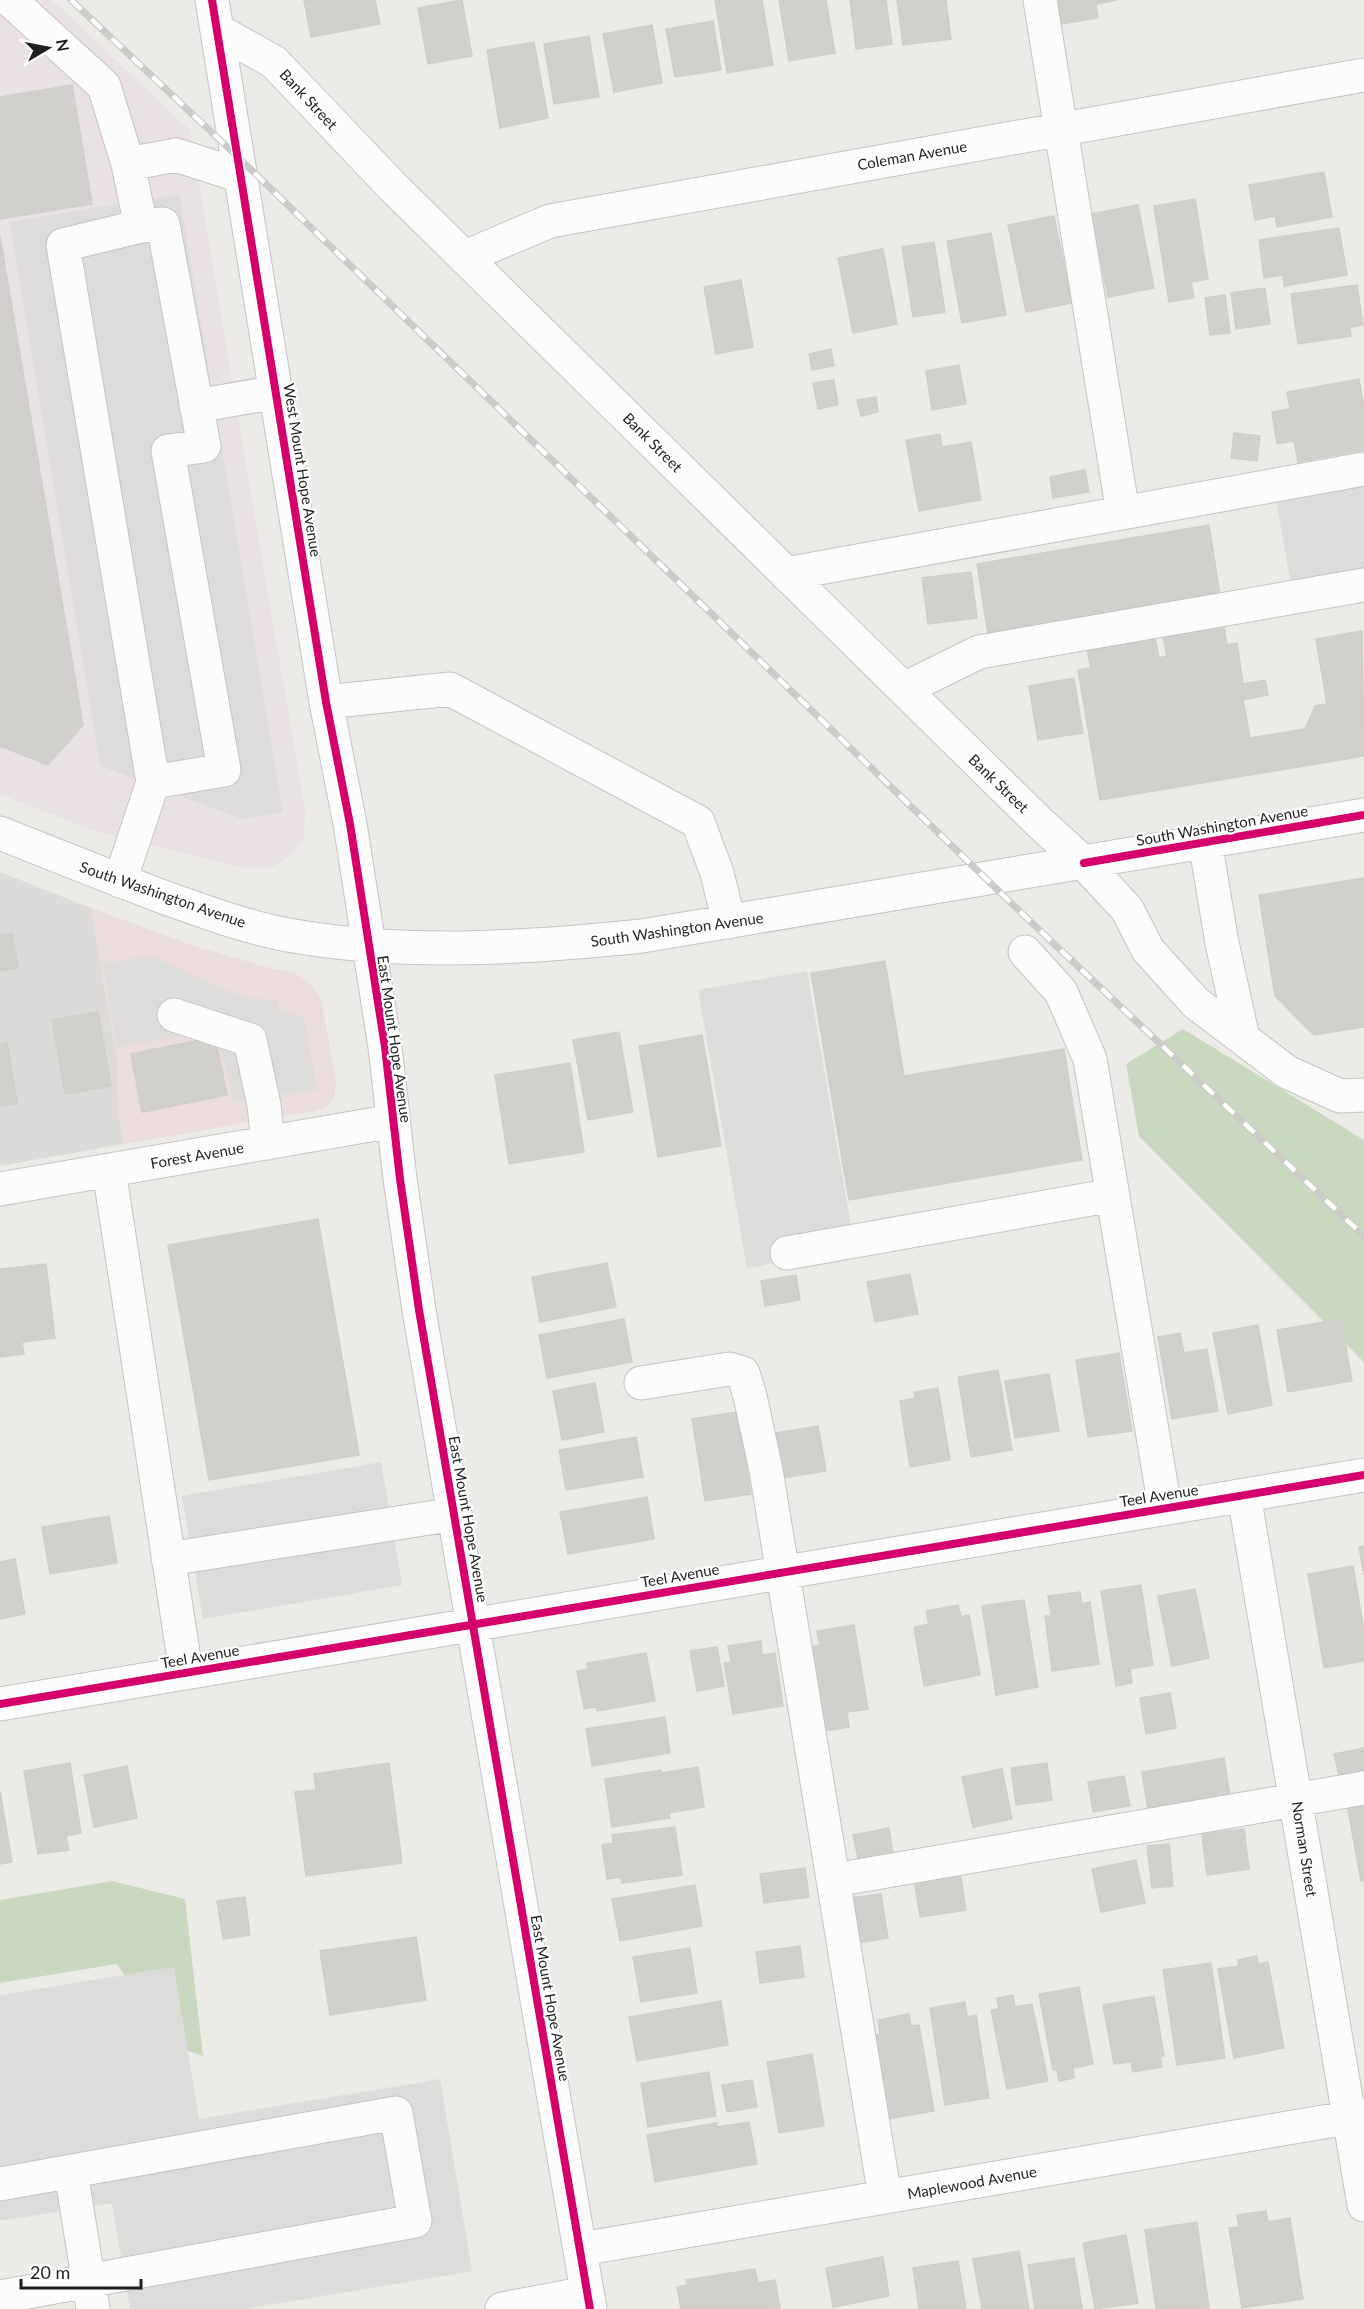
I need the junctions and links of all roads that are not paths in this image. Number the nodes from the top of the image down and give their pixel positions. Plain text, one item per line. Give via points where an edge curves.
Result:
1 (10, 0) edge
2 (1040, 0) edge
3 (215, 15) edge
4 (1364, 75) edge
5 (1061, 128) junction
6 (128, 164) junction
7 (241, 176) junction
8 (141, 226) junction
9 (465, 257) junction
10 (277, 392) junction
11 (196, 406) junction
12 (1364, 469) edge
13 (1123, 513) junction
14 (786, 574) junction
15 (1364, 585) edge
16 (904, 689) junction
17 (326, 702) junction
18 (153, 782) junction
19 (1364, 815) edge
20 (0, 833) edge
21 (1205, 841) junction
22 (1084, 862) junction
23 (120, 881) junction
24 (729, 922) junction
25 (369, 945) junction
26 (1025, 952) dead end
27 (174, 1015) dead end
28 (1243, 1038) junction
29 (1364, 1095) edge
30 (393, 1121) junction
31 (268, 1143) junction
32 (109, 1170) junction
33 (0, 1189) edge
34 (1113, 1195) junction
35 (787, 1253) dead end
36 (641, 1383) dead end
37 (1364, 1475) edge
38 (1244, 1495) junction
39 (1165, 1508) junction
40 (455, 1514) junction
41 (168, 1559) junction
42 (783, 1571) junction
43 (473, 1624) junction
44 (186, 1672) junction
45 (0, 1704) edge
46 (1364, 1788) edge
47 (1296, 1798) junction
48 (835, 1880) junction
49 (1357, 2117) edge
50 (71, 2172) junction
51 (0, 2184) edge
52 (885, 2197) junction
53 (1364, 2205) edge
54 (581, 2249) junction
55 (90, 2295) edge
56 (0, 2297) edge
57 (589, 2301) edge
58 (502, 2309) edge

1 - 6 street via 104,86
2 - 5 street
3 - 7 street, West Mount Hope Avenue
3 - 9 street, Bank Street via 274,62
4 - 5 street, Coleman Avenue
5 - 9 street, Coleman Avenue via 550,221
5 - 13 street
6 - 7 street via 176,155
6 - 8 street
7 - 10 street, West Mount Hope Avenue
8 - 11 street via 163,224
8 - 18 street via 63,245
9 - 14 street, Bank Street
10 - 11 street
10 - 17 street, West Mount Hope Avenue
11 - 18 street via 204,446 168,451 224,770
12 - 13 street
13 - 14 street
14 - 16 street, Bank Street
15 - 16 street via 979,652
16 - 22 street, Bank Street
17 - 24 street via 450,689 698,822 717,873
17 - 25 street, West Mount Hope Avenue
18 - 23 street
19 - 21 street, South Washington Avenue
20 - 23 street, South Washington Avenue
21 - 22 street, South Washington Avenue
21 - 28 street
22 - 24 street, South Washington Avenue
22 - 28 street, Bank Street via 1127,909 1148,950 1196,1003
23 - 25 street, South Washington Avenue via 260,928
24 - 25 street, South Washington Avenue via 566,943 459,948
25 - 30 street, East Mount Hope Avenue
26 - 34 street via 1061,992 1090,1059
27 - 31 street via 250,1040
28 - 29 street, Bank Street via 1287,1072 1340,1096
30 - 31 street, Forest Avenue
30 - 40 street, East Mount Hope Avenue via 419,1310
31 - 32 street, Forest Avenue
32 - 33 street, Forest Avenue
32 - 41 street
34 - 35 street
34 - 39 street
36 - 42 street via 729,1369 743,1373 766,1470
37 - 38 street, Teel Avenue
38 - 39 street, Teel Avenue
38 - 47 street, Norman Street
39 - 42 street, Teel Avenue
40 - 41 street
40 - 43 street, East Mount Hope Avenue
41 - 44 street
42 - 43 street, Teel Avenue
42 - 48 street
43 - 44 street, Teel Avenue
43 - 54 street, East Mount Hope Avenue
44 - 45 street, Teel Avenue
46 - 47 street
47 - 48 street
47 - 49 street, Norman Street
48 - 52 street
49 - 52 street, Maplewood Avenue
49 - 53 street, Norman Street
50 - 51 street
50 - 55 street
50 - 55 street via 396,2113 416,2221
52 - 54 street, Maplewood Avenue
54 - 57 street, East Mount Hope Avenue
55 - 56 street
57 - 58 street

